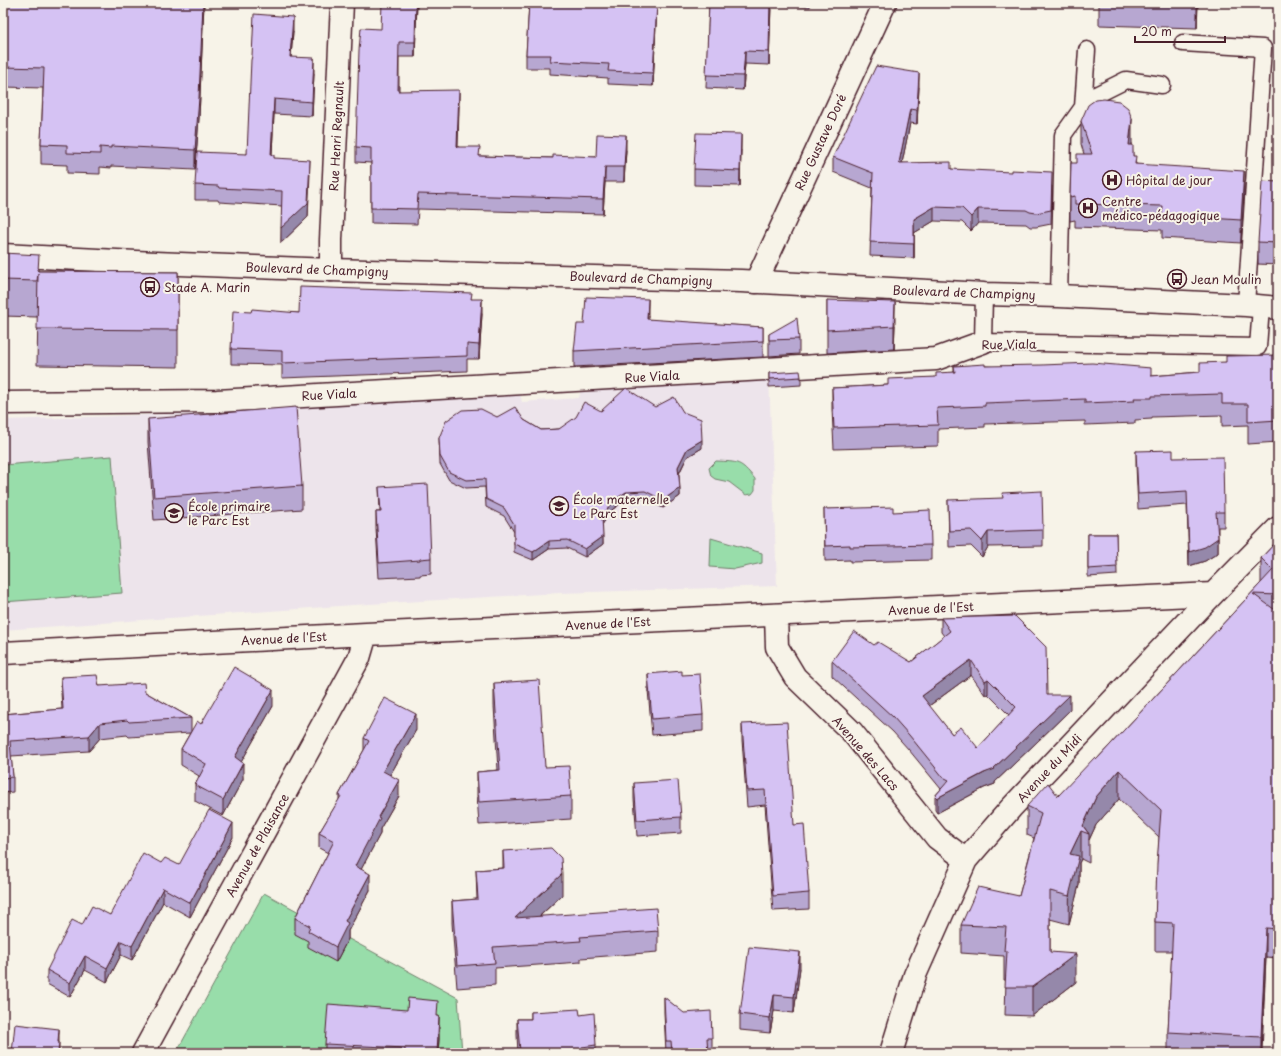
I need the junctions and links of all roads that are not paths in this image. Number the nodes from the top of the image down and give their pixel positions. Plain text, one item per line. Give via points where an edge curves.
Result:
1 (342, 3) edge
2 (885, 3) edge
3 (1183, 43) dead end
4 (1087, 50) dead end
5 (1162, 84) dead end
6 (1084, 100) junction
7 (3, 255) edge
8 (331, 270) junction
9 (756, 282) junction
10 (984, 294) junction
11 (1059, 296) junction
12 (1262, 306) edge
13 (983, 342) junction
14 (3, 403) edge
15 (1278, 528) edge
16 (1213, 594) junction
17 (776, 615) junction
18 (366, 634) junction
19 (3, 653) edge
20 (966, 860) junction
21 (143, 1053) edge
22 (891, 1053) edge

1 - 8 street, Rue Henri Regnault
2 - 9 street, Rue Gustave Doré
3 - 12 lane via 1263,48
4 - 6 lane
5 - 6 lane via 1126,80
6 - 11 lane via 1083,107 1063,135
7 - 8 street, Boulevard de Champigny
8 - 9 street, Boulevard de Champigny
9 - 10 street, Boulevard de Champigny
10 - 11 street, Boulevard de Champigny
10 - 13 lane
11 - 12 street, Boulevard de Champigny
12 - 13 lane, Rue Viala via 1258,347
13 - 14 street, Rue Viala via 936,359 217,401
15 - 16 street, Avenue du Midi
16 - 17 street, Avenue de l'Est
16 - 20 street, Avenue du Midi via 1011,808
17 - 18 street, Avenue de l'Est
17 - 20 street, Avenue des Lacs via 777,647 795,677 852,732 937,838
18 - 19 street, Avenue de l'Est
18 - 21 street, Avenue de Plaisance via 359,658
20 - 22 street, Avenue du Midi via 915,975

